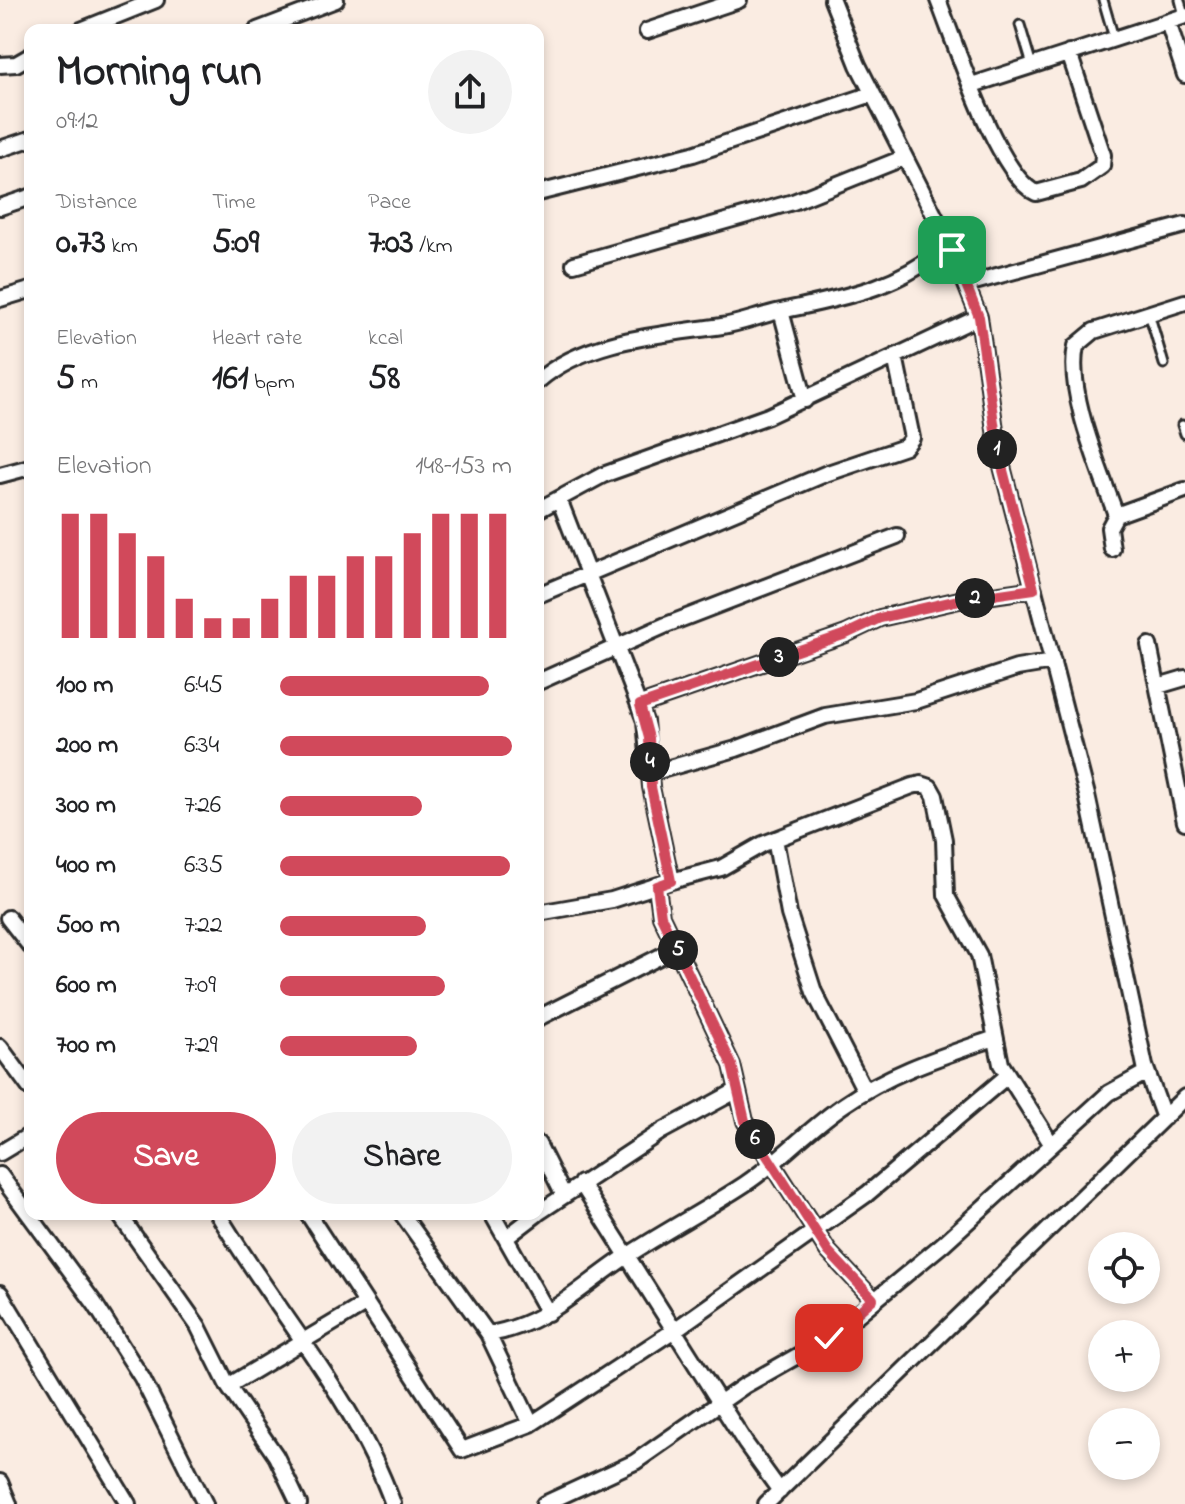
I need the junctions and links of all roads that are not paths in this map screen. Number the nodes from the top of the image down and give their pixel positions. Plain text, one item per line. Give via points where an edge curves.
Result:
1 (156, 0) edge
2 (336, 0) edge
3 (739, 0) edge
4 (832, 0) edge
5 (938, 0) edge
6 (1103, 0) edge
7 (1180, 0) edge
8 (1184, 16) edge
9 (1168, 22) junction
10 (96, 24) edge
11 (273, 24) edge
12 (1020, 25) dead end
13 (647, 31) dead end
14 (1114, 38) junction
15 (1069, 53) junction
16 (24, 59) edge
17 (0, 65) edge
18 (1032, 65) junction
19 (1185, 75) edge
20 (972, 85) junction
21 (872, 94) junction
22 (24, 141) edge
23 (0, 149) edge
24 (903, 158) junction
25 (544, 191) edge
26 (24, 199) edge
27 (0, 207) edge
28 (1185, 225) edge
29 (950, 248) junction
30 (574, 264) dead end
31 (967, 284) junction
32 (24, 292) edge
33 (0, 299) edge
34 (1185, 302) edge
35 (781, 311) junction
36 (1149, 313) junction
37 (979, 317) junction
38 (895, 356) junction
39 (1164, 364) dead end
40 (544, 376) edge
41 (805, 400) junction
42 (1182, 425) dead end
43 (1185, 434) edge
44 (24, 469) edge
45 (0, 475) edge
46 (1185, 490) edge
47 (559, 499) junction
48 (544, 507) edge
49 (1116, 515) junction
50 (897, 536) dead end
51 (1112, 549) dead end
52 (587, 571) junction
53 (1034, 589) junction
54 (544, 592) edge
55 (617, 645) junction
56 (1149, 645) dead end
57 (1053, 662) junction
58 (1185, 678) edge
59 (544, 679) edge
60 (1158, 686) junction
61 (640, 705) junction
62 (651, 773) junction
63 (1185, 822) edge
64 (775, 839) junction
65 (664, 883) junction
66 (544, 912) edge
67 (8, 918) dead end
68 (24, 938) edge
69 (677, 948) junction
70 (544, 1015) edge
71 (995, 1038) junction
72 (0, 1047) edge
73 (1147, 1072) junction
74 (1007, 1076) junction
75 (24, 1080) edge
76 (736, 1091) junction
77 (865, 1091) junction
78 (1184, 1099) edge
79 (1164, 1118) junction
80 (24, 1139) edge
81 (1052, 1145) junction
82 (0, 1153) edge
83 (544, 1156) edge
84 (771, 1164) junction
85 (0, 1175) edge
86 (581, 1183) junction
87 (563, 1194) junction
88 (24, 1208) edge
89 (544, 1209) edge
90 (33, 1220) edge
91 (123, 1220) edge
92 (222, 1220) edge
93 (312, 1220) edge
94 (406, 1220) edge
95 (496, 1220) edge
96 (530, 1220) edge
97 (816, 1232) junction
98 (507, 1237) junction
99 (629, 1255) junction
100 (0, 1293) edge
101 (873, 1299) junction
102 (365, 1304) junction
103 (548, 1313) junction
104 (676, 1329) junction
105 (488, 1334) junction
106 (303, 1341) junction
107 (228, 1386) junction
108 (720, 1404) junction
109 (531, 1424) junction
110 (0, 1482) edge
111 (780, 1491) junction
112 (9, 1504) edge
113 (128, 1504) edge
114 (205, 1504) edge
115 (299, 1504) edge
116 (393, 1504) edge
117 (544, 1504) edge
118 (766, 1504) edge

1 - 10 street
2 - 11 street
3 - 13 street
4 - 21 street
5 - 20 street
6 - 14 lane
7 - 8 lane
8 - 9 street
9 - 14 street
9 - 19 street
12 - 18 lane
14 - 15 street
15 - 18 street
15 - 20 street via 1103,155 1097,172 1081,181 1039,193 1030,190 1001,152
16 - 17 street
18 - 20 street
21 - 24 street
21 - 25 street via 693,154
22 - 23 street
24 - 29 street
24 - 30 street via 793,202
26 - 27 street
28 - 31 street
29 - 31 street
29 - 35 street via 890,284
31 - 37 street
32 - 33 street
34 - 36 street
35 - 40 street via 588,352
35 - 41 street
36 - 39 lane
36 - 49 street via 1094,331 1076,346 1074,356 1078,395
37 - 38 street
37 - 53 street via 998,451
38 - 41 street
38 - 52 street via 912,438 905,447
41 - 47 street via 603,475
42 - 43 lane
44 - 45 street
46 - 49 street
47 - 48 street
47 - 52 street
49 - 51 street via 1109,528
50 - 55 street
52 - 54 street
52 - 55 street
53 - 57 street
53 - 61 street via 880,618
55 - 59 street
55 - 61 street
56 - 60 street
57 - 62 street via 1017,668 916,701 825,716
57 - 73 street
58 - 60 street
60 - 63 street
61 - 62 street
62 - 65 street
64 - 65 street via 721,868
64 - 71 street via 912,786 930,787 944,840 946,895 979,955
64 - 77 street via 803,961 822,1013
65 - 66 street via 612,900
65 - 69 street via 661,916
67 - 68 street
69 - 70 street
69 - 76 street via 732,1065
71 - 74 street
71 - 77 street via 900,1071
72 - 75 street
73 - 79 street
73 - 81 street via 1109,1093
74 - 81 street
74 - 97 street
76 - 84 street via 745,1121
76 - 86 street via 687,1115
77 - 84 street
78 - 79 street
79 - 111 street
80 - 82 street
81 - 101 street
83 - 87 street
84 - 97 street
84 - 99 street
85 - 88 street
86 - 87 street
86 - 99 street
87 - 89 street
90 - 114 street via 135,1367
91 - 107 street via 198,1326
92 - 106 street via 253,1274
93 - 102 street
94 - 105 street
95 - 98 street
96 - 98 street
97 - 101 street
97 - 104 street
98 - 103 street
99 - 103 street
99 - 104 street
100 - 113 street
101 - 108 street via 829,1338
102 - 106 street
102 - 109 street via 462,1450
103 - 105 street via 507,1332
104 - 108 street
104 - 109 street
105 - 109 street
106 - 107 street
106 - 116 street via 343,1397
107 - 115 street via 276,1456
108 - 111 street
108 - 117 street via 635,1462
110 - 112 street
111 - 118 street

